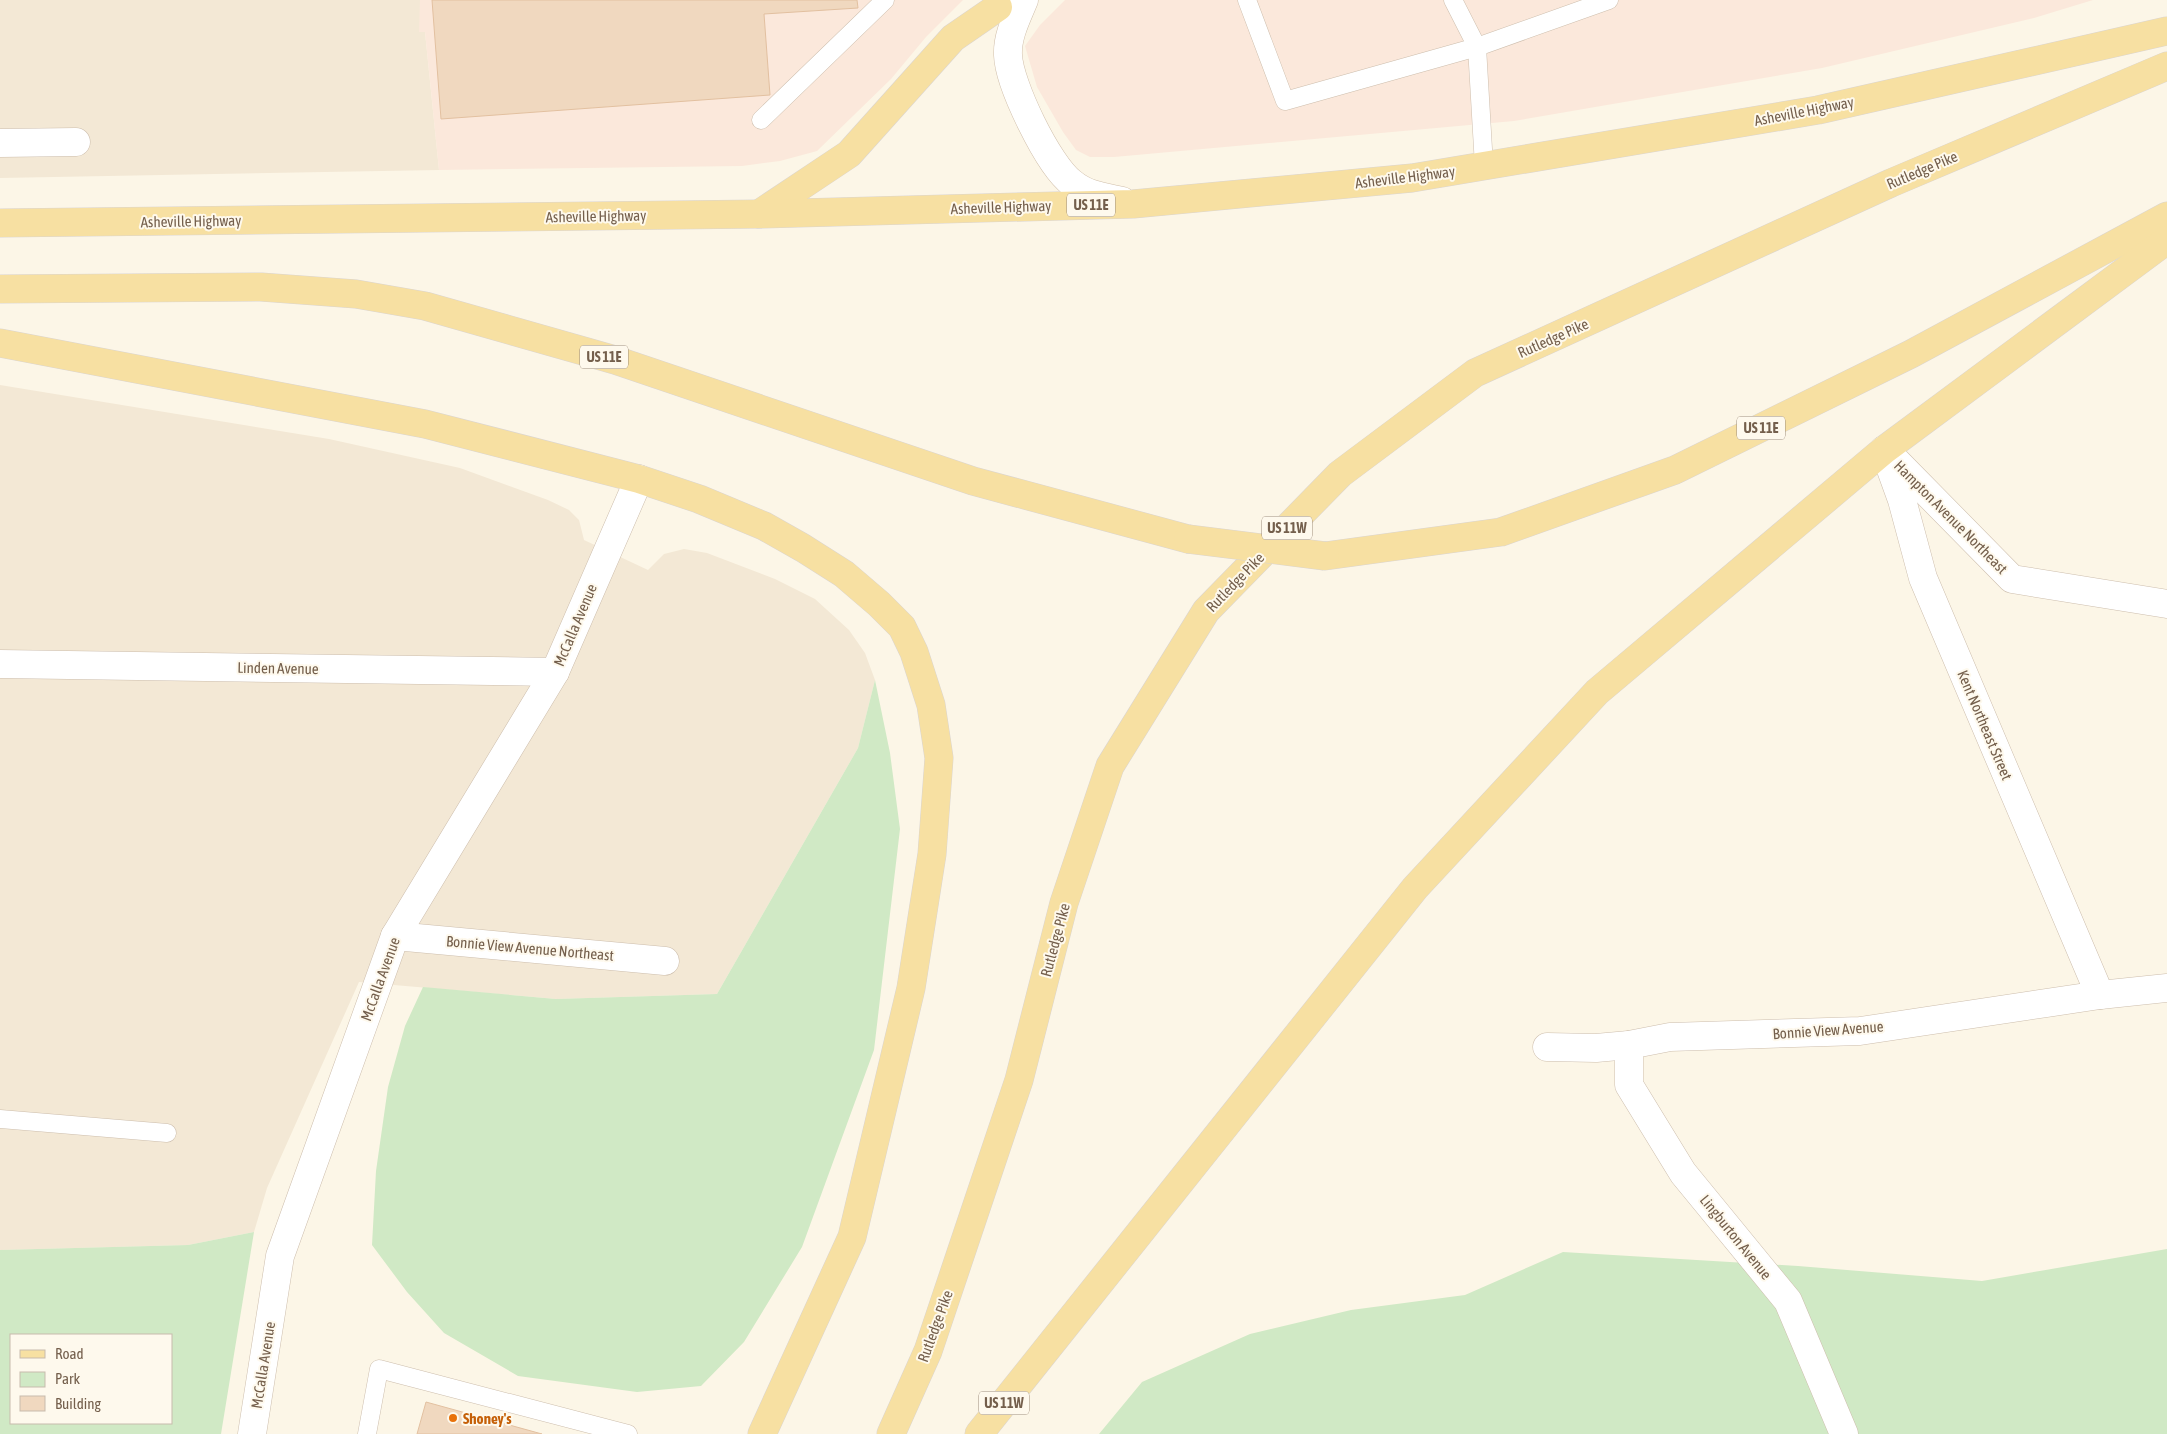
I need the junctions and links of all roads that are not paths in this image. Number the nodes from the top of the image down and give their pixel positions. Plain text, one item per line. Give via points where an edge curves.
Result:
1 (884, 0) edge
2 (1024, 0) edge
3 (1247, 0) edge
4 (1453, 0) edge
5 (1609, 0) edge
6 (1003, 4) edge
7 (2167, 31) edge
8 (1478, 47) junction
9 (2167, 66) edge
10 (761, 120) dead end
11 (76, 142) dead end
12 (0, 143) edge
13 (1484, 166) junction
14 (1133, 204) junction
15 (759, 214) junction
16 (2167, 216) edge
17 (0, 223) edge
18 (2167, 240) edge
19 (0, 289) edge
20 (0, 343) edge
21 (1884, 450) junction
22 (639, 479) junction
23 (2167, 604) edge
24 (0, 664) edge
25 (555, 672) junction
26 (394, 936) junction
27 (665, 961) dead end
28 (2167, 988) edge
29 (2100, 995) junction
30 (1629, 1045) junction
31 (1547, 1047) dead end
32 (0, 1118) edge
33 (167, 1133) dead end
34 (252, 1434) edge
35 (367, 1434) edge
36 (628, 1434) edge
37 (762, 1434) edge
38 (891, 1434) edge
39 (979, 1434) edge
40 (1844, 1434) edge

1 - 10 lane
2 - 14 street via 1013,26 1008,54 1013,81 1034,128 1070,183 1090,194
3 - 8 lane via 1285,101
4 - 8 lane
5 - 8 lane
6 - 15 main road via 953,38 849,154
7 - 13 main road, Asheville Highway / US 11E via 1818,110
8 - 13 lane
9 - 38 main road, Rutledge Pike / US 11W via 1891,183 1475,374 1340,474 1206,611 1110,766 1064,903 1019,1080 928,1351
11 - 12 street
13 - 14 main road, Asheville Highway / US 11E via 1412,178
14 - 15 main road, Asheville Highway / US 11E
15 - 17 main road, Asheville Highway / US 11E
16 - 19 main road, US 11E, bridge via 1911,354 1675,470 1501,532 1325,556 1188,539 973,481 615,360 425,306 356,294 262,287
18 - 21 main road, US 11W
20 - 22 main road via 426,424
21 - 23 street, Hampton Avenue Northeast via 2012,579
21 - 29 street, Kent Northeast Street via 1902,500 1923,578
21 - 39 main road, US 11W via 1597,692 1421,881
22 - 25 street, McCalla Avenue
22 - 37 main road via 764,526 844,574 879,604 902,628 914,652 932,705 939,758 932,854 911,988 852,1237
24 - 25 street, Linden Avenue
25 - 26 street, McCalla Avenue
26 - 27 street, Bonnie View Avenue Northeast
26 - 34 street, McCalla Avenue via 280,1256
28 - 29 street, Bonnie View Avenue
29 - 30 street, Bonnie View Avenue via 1860,1031 1670,1037
30 - 31 street, Bonnie View Avenue
30 - 40 street, Lingburton Avenue via 1629,1085 1684,1173 1788,1301
32 - 33 lane
35 - 36 lane via 379,1369

